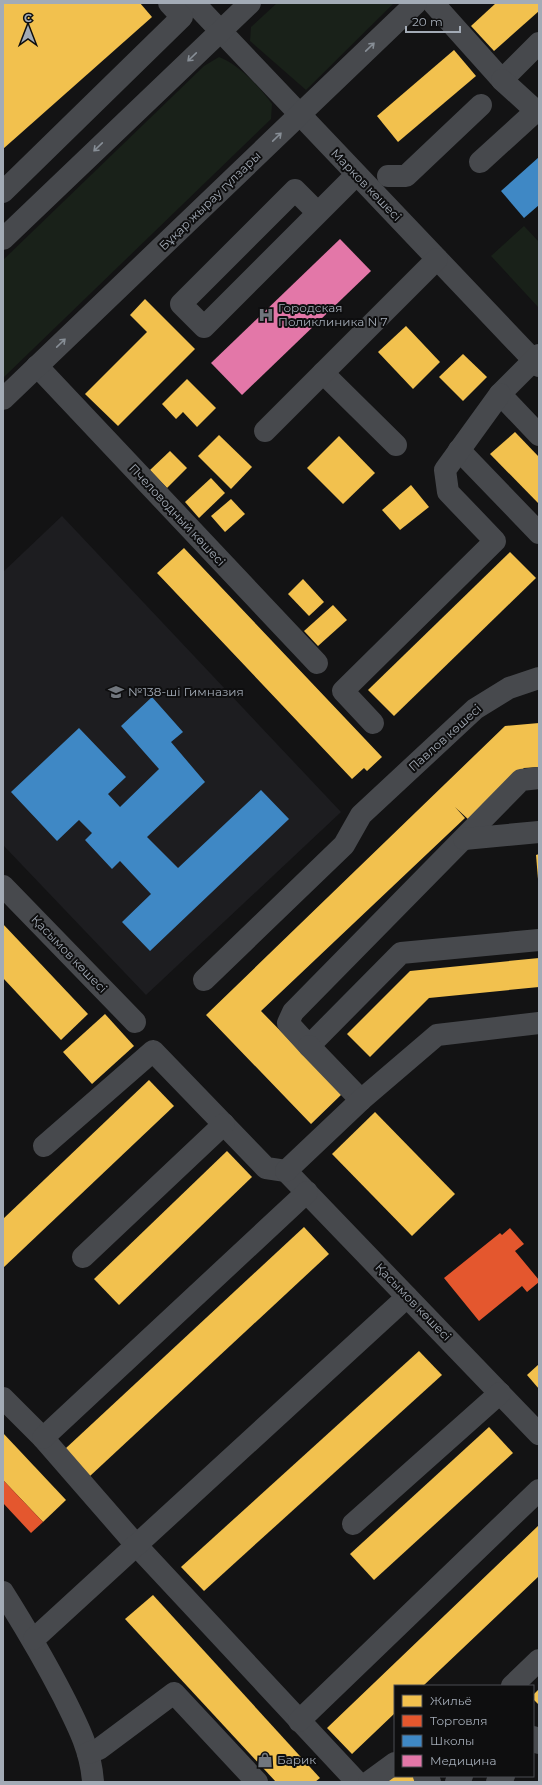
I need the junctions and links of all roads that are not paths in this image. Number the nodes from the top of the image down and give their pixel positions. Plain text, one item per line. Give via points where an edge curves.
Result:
1 (169, 3) edge
2 (194, 3) edge
3 (250, 3) edge
4 (416, 3) edge
5 (433, 3) edge
6 (220, 30) junction
7 (539, 43) edge
8 (502, 80) junction
9 (481, 105) dead end
10 (459, 108) dead end
11 (300, 115) junction
12 (480, 162) dead end
13 (33, 163) junction
14 (356, 174) junction
15 (388, 176) junction
16 (56, 188) junction
17 (372, 191) junction
18 (3, 192) edge
19 (318, 213) junction
20 (3, 239) edge
21 (437, 259) junction
22 (537, 360) edge
23 (37, 366) junction
24 (323, 373) junction
25 (500, 394) junction
26 (3, 399) edge
27 (265, 431) dead end
28 (539, 435) edge
29 (396, 445) dead end
30 (459, 450) junction
31 (539, 533) edge
32 (317, 663) dead end
33 (539, 678) edge
34 (373, 723) dead end
35 (539, 778) edge
36 (539, 832) edge
37 (464, 839) junction
38 (3, 886) edge
39 (539, 940) edge
40 (204, 980) dead end
41 (135, 1022) dead end
42 (539, 1023) edge
43 (309, 1046) junction
44 (361, 1100) junction
45 (224, 1124) junction
46 (44, 1146) dead end
47 (286, 1171) junction
48 (307, 1192) junction
49 (83, 1257) dead end
50 (408, 1297) junction
51 (500, 1393) junction
52 (3, 1398) edge
53 (539, 1434) edge
54 (43, 1438) junction
55 (539, 1490) edge
56 (353, 1524) dead end
57 (138, 1546) junction
58 (3, 1592) edge
59 (34, 1639) junction
60 (539, 1660) edge
61 (513, 1685) edge
62 (299, 1720) junction
63 (88, 1753) junction
64 (394, 1764) edge
65 (93, 1782) edge
66 (257, 1782) edge
67 (357, 1782) edge
68 (369, 1782) edge

1 - 13 street via 182,18
2 - 6 street, Марков көшесі
3 - 6 street
11 -> 4 street, Бұқар жырау гүлзары
5 - 8 street
6 - 11 street, Марков көшесі
6 -> 16 street
7 - 8 street
8 - 12 street via 536,111
9 - 15 street via 406,176
10 - 15 street
11 - 14 street, Марков көшесі
23 -> 11 street, Бұқар жырау гүлзары
13 - 16 street
13 - 18 street
14 - 17 street, Марков көшесі
14 - 19 street
15 - 17 street
16 - 20 street
17 - 21 street, Марков көшесі
19 - 19 street via 295,190 181,304 204,327
21 - 22 street, Марков көшесі
21 - 24 street
22 - 25 street
23 - 26 street, Бұқар жырау гүлзары
23 - 32 street, Пчеловодный көшесі
24 - 27 street
24 - 29 street
25 - 28 street
25 - 30 street
30 - 31 street
30 - 34 street via 445,470 448,492 496,541 343,691
33 - 40 street, Павлов көшесі via 509,688 475,709 361,815 344,845
35 - 37 street via 521,780
36 - 37 street
37 - 43 street via 293,1012 288,1023
38 - 41 street, Қасымов көшесі
39 - 43 street via 401,954
42 - 44 street via 437,1034
43 - 44 street
44 - 47 street
45 - 46 street via 153,1051
45 - 47 street via 266,1168
45 - 49 street
47 - 48 street, Қасымов көшесі
48 - 50 street, Қасымов көшесі
48 - 54 street
50 - 51 street, Қасымов көшесі
50 - 57 street
51 - 53 street, Қасымов көшесі
51 - 56 street
52 - 54 street
54 - 57 street
55 - 62 street
57 - 59 street
57 - 62 street
58 - 59 street
59 - 63 street via 83,1735
60 - 61 street
62 - 67 street
63 - 65 street
63 - 66 street via 99,1749 174,1693
64 - 68 street

